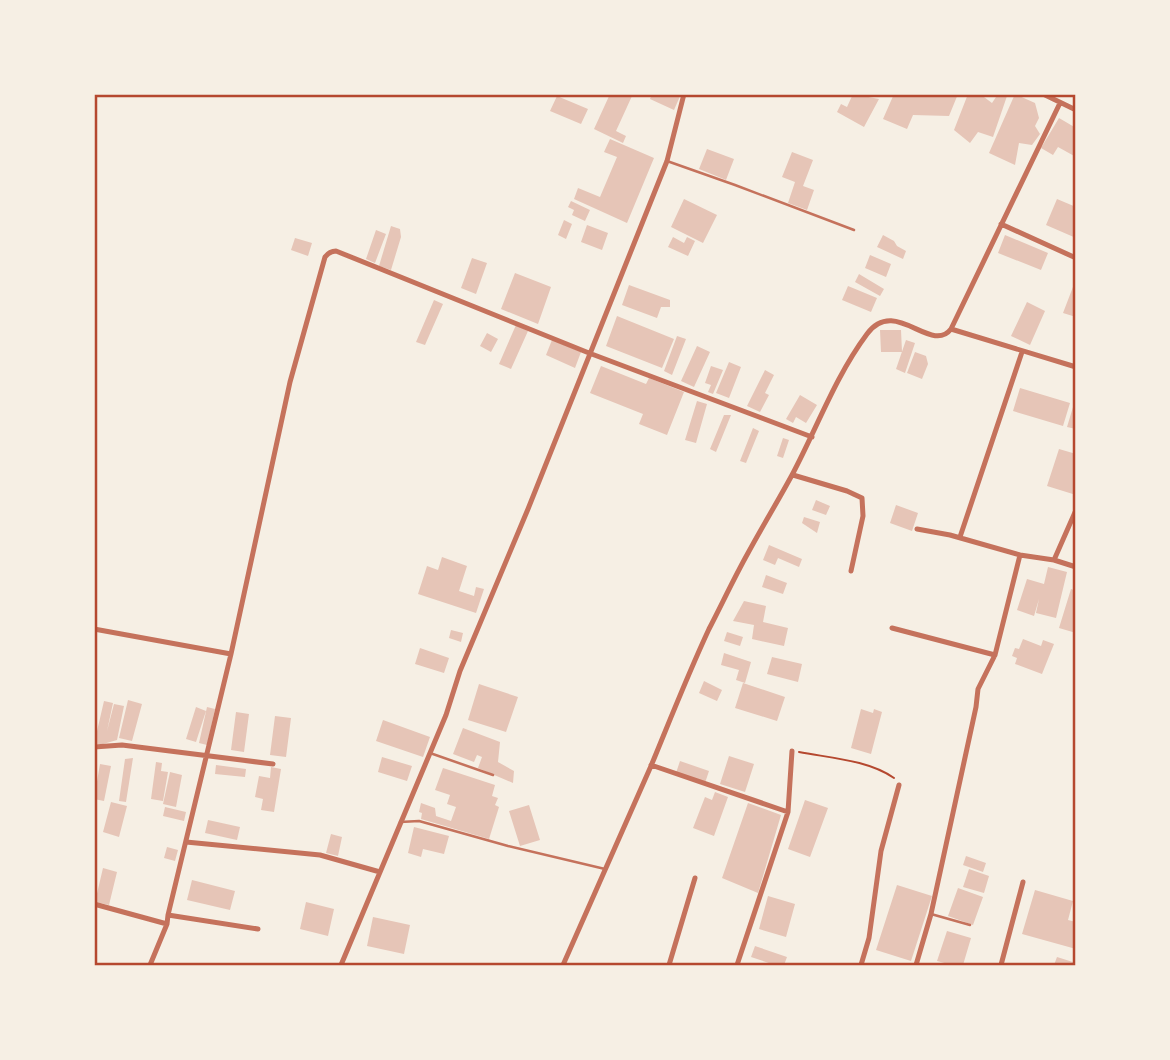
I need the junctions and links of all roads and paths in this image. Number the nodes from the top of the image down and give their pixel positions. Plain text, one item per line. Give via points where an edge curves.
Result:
1 (684, 94) edge
2 (1046, 95) edge
3 (1060, 103) junction
4 (1076, 110) edge
5 (667, 161) junction
6 (1001, 224) junction
7 (854, 230) dead end
8 (1076, 258) edge
9 (951, 329) junction
10 (1022, 352) junction
11 (589, 353) junction
12 (1076, 367) edge
13 (809, 435) junction
14 (793, 475) junction
15 (1076, 510) edge
16 (917, 529) dead end
17 (960, 537) junction
18 (1020, 555) junction
19 (1054, 559) junction
20 (1076, 568) edge
21 (852, 571) dead end
22 (892, 628) dead end
23 (94, 629) edge
24 (231, 654) junction
25 (995, 655) junction
26 (94, 747) edge
27 (792, 751) joint
28 (430, 753) junction
29 (206, 755) junction
30 (273, 764) dead end
31 (651, 765) junction
32 (493, 775) dead end
33 (899, 785) joint
34 (788, 812) junction
35 (400, 822) junction
36 (186, 842) junction
37 (605, 869) junction
38 (380, 872) junction
39 (695, 878) dead end
40 (1023, 882) dead end
41 (94, 904) edge
42 (930, 914) junction
43 (167, 915) junction
44 (167, 924) junction
45 (970, 925) dead end
46 (258, 929) dead end
47 (150, 965) edge
48 (341, 965) edge
49 (563, 965) edge
50 (669, 965) edge
51 (737, 965) edge
52 (861, 965) edge
53 (916, 965) edge
54 (1001, 965) edge

1 - 5 street
2 - 3 street
3 - 4 street
3 - 6 street
5 - 7 lane
5 - 11 street
6 - 8 street
6 - 9 street
9 - 10 street
9 - 13 street via 940,336 891,320 874,325
10 - 12 street
10 - 17 street
11 - 13 street
11 - 24 street via 336,251 328,254 290,382
11 - 28 street
13 - 14 street
14 - 21 street via 862,498
14 - 31 street via 709,631
15 - 19 street
16 - 17 street
17 - 18 street
18 - 19 street
18 - 25 street
19 - 20 street
22 - 25 street
23 - 24 street
24 - 29 street
25 - 42 street via 978,689
26 - 29 street via 122,745
27 - 33 path via 862,764 888,774
27 - 34 street
28 - 32 lane
28 - 35 street
29 - 30 street
29 - 36 street
31 - 34 street
31 - 37 street
33 - 52 street via 881,851
34 - 51 street
35 - 37 lane via 419,821
35 - 38 street
36 - 38 street via 320,855
36 - 43 street
37 - 49 street
38 - 48 street
39 - 50 street
40 - 54 street
41 - 44 street
42 - 45 lane
42 - 53 street
43 - 44 street
43 - 46 street
44 - 47 street

